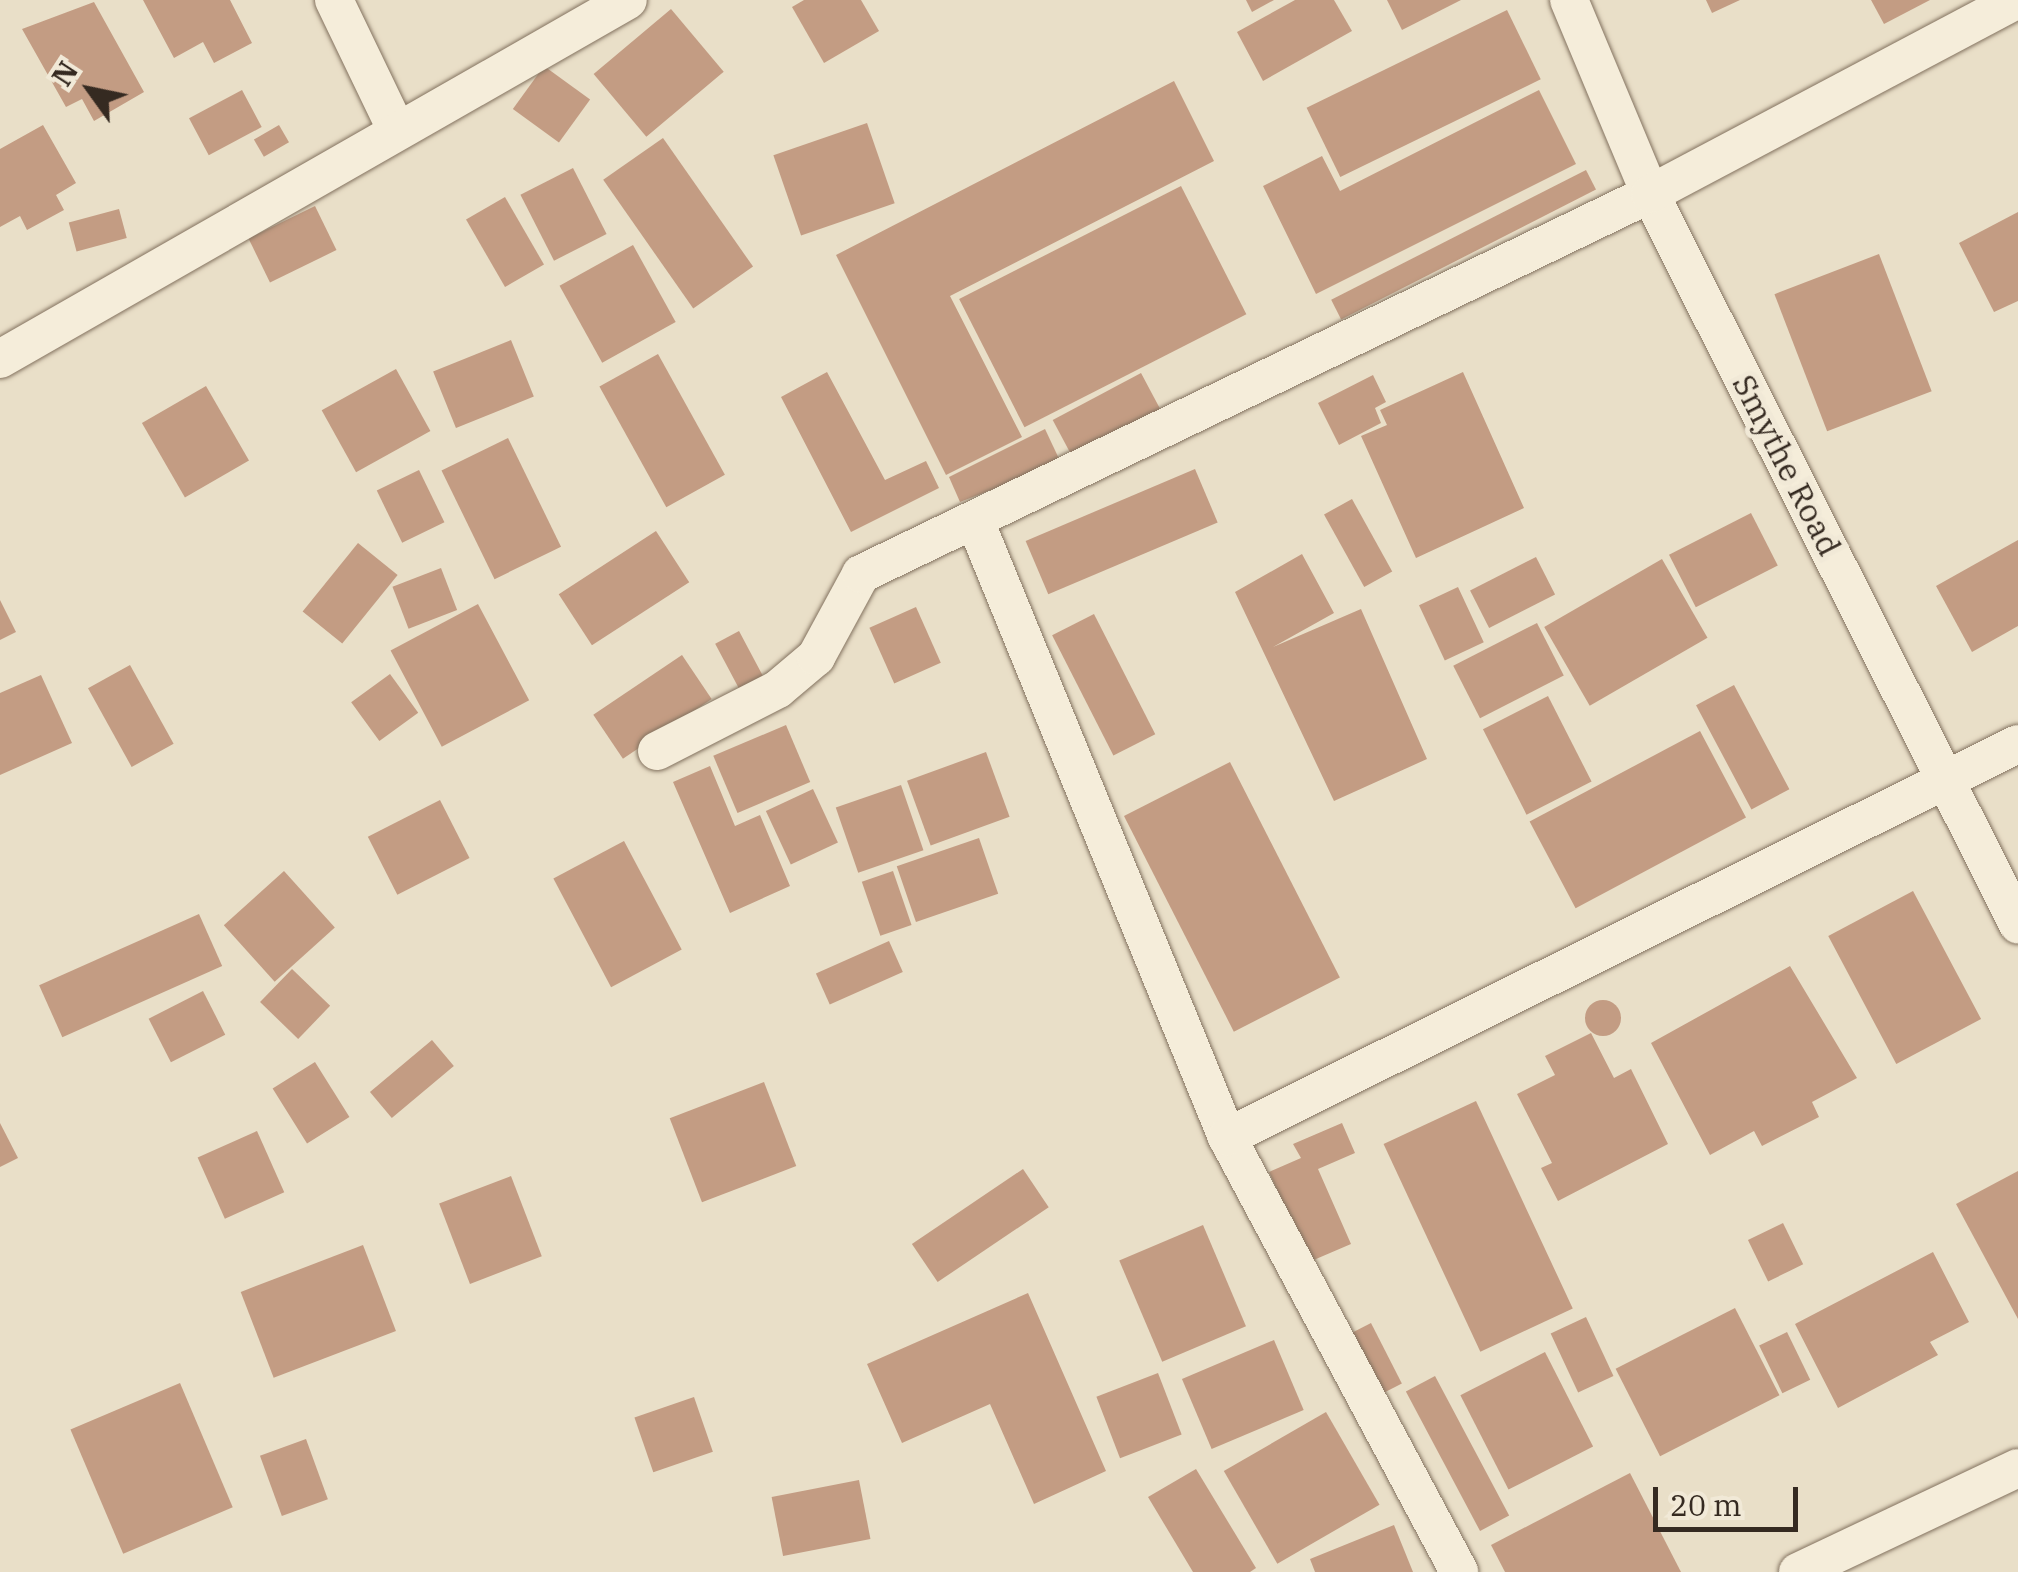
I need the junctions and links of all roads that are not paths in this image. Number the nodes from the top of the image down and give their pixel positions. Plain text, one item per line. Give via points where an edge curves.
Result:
1 (334, 0) edge
2 (628, 0) edge
3 (1569, 0) edge
4 (2016, 0) edge
5 (397, 130) junction
6 (1650, 194) junction
7 (0, 359) edge
8 (975, 521) junction
9 (2018, 744) edge
10 (657, 752) dead end
11 (1946, 782) junction
12 (2018, 924) edge
13 (1227, 1137) junction
14 (2018, 1468) edge
15 (1459, 1572) edge
16 (1798, 1572) edge

1 - 5 street
2 - 5 street
3 - 6 street, Smythe Road
4 - 6 street
5 - 7 street
6 - 8 street
6 - 11 street, Smythe Road
8 - 10 street via 861,574 816,657 778,689
8 - 13 street
9 - 11 street
11 - 12 street, Smythe Road
11 - 13 street
13 - 15 street
14 - 16 street

